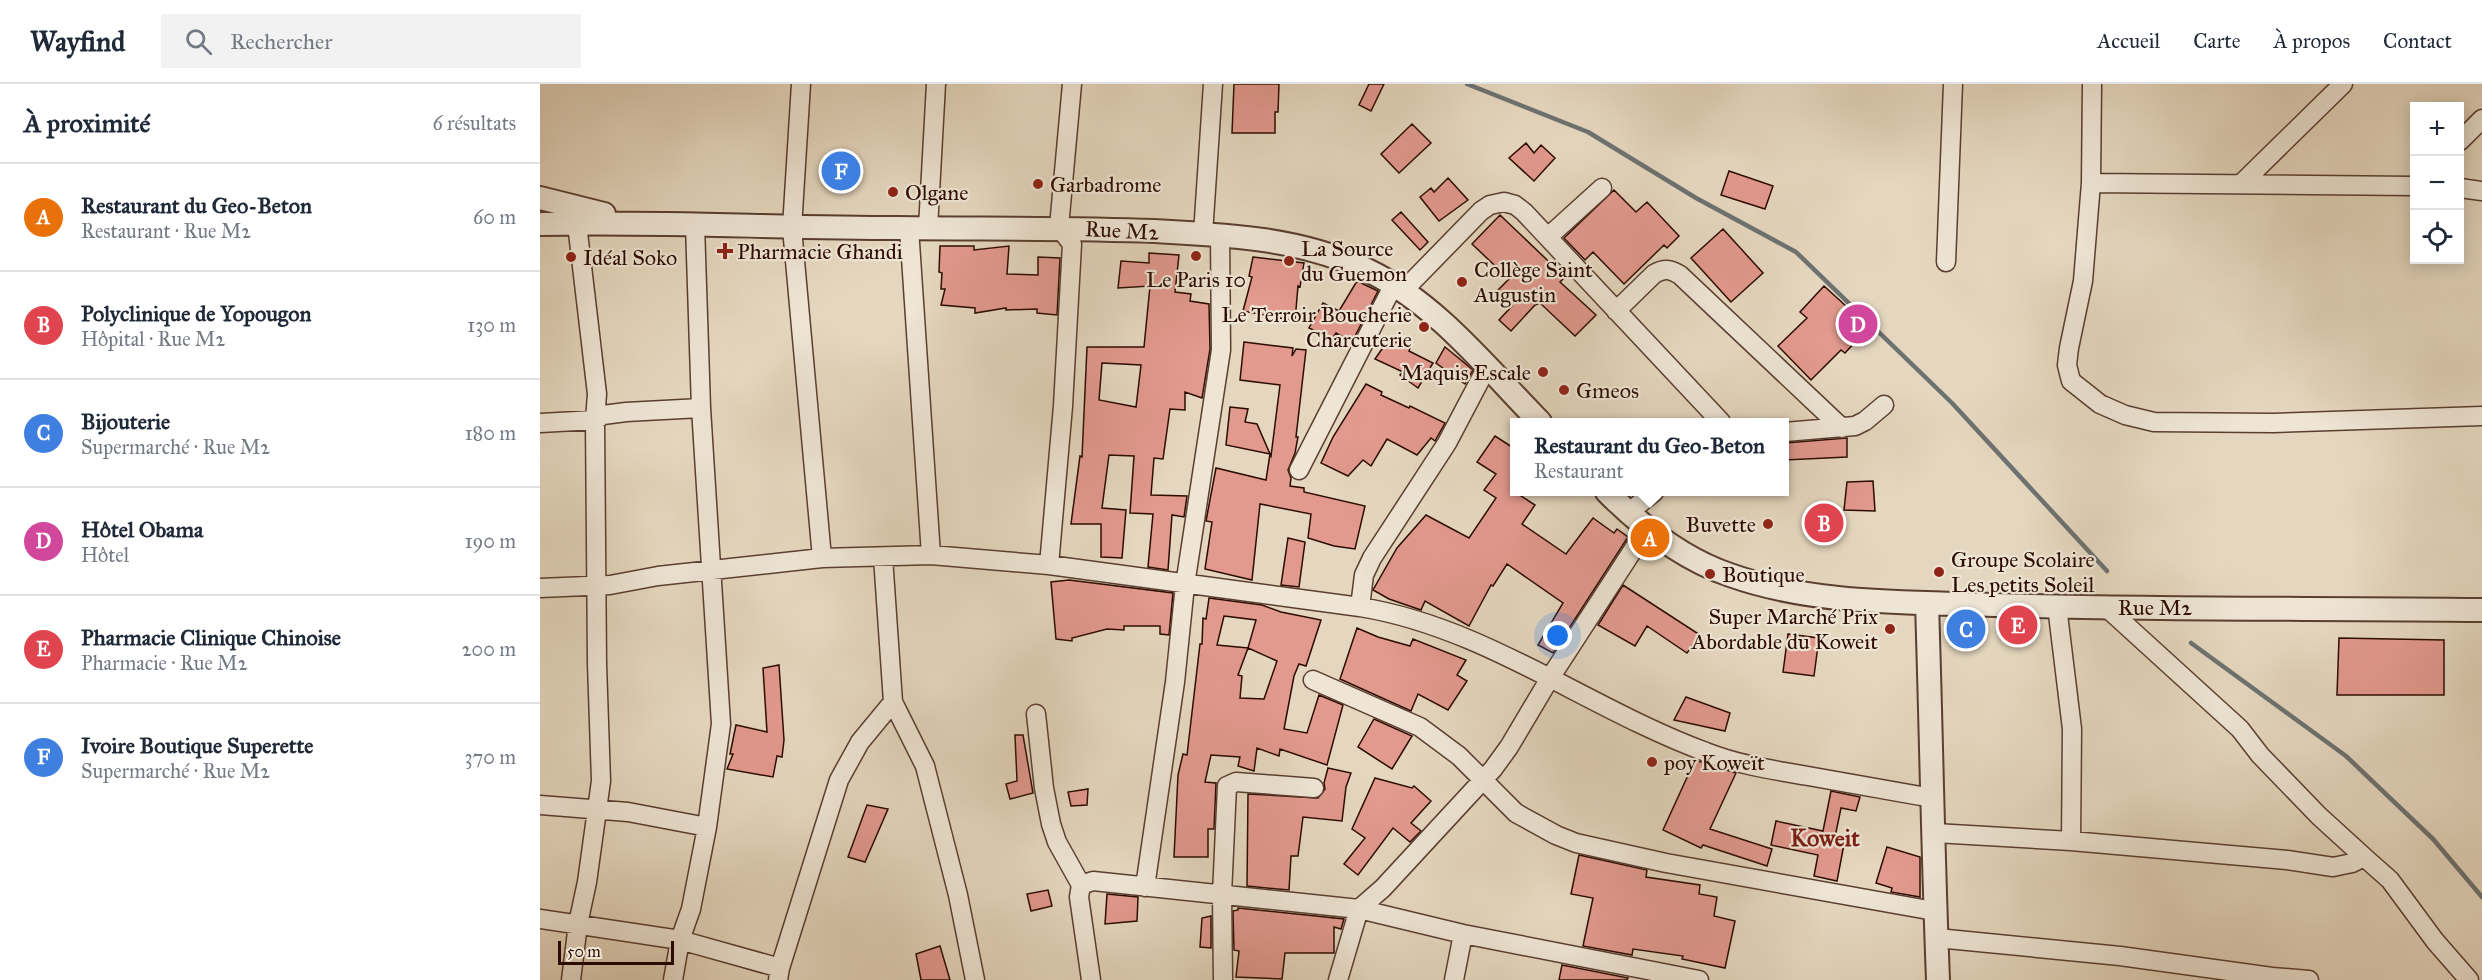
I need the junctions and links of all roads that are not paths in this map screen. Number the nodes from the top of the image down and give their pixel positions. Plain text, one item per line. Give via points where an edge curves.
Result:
1 (801, 84) edge
2 (936, 84) edge
3 (1072, 84) edge
4 (1213, 84) edge
5 (1953, 84) edge
6 (2092, 84) edge
7 (2343, 84) edge
8 (2482, 119) edge
9 (2464, 137) edge
10 (2091, 183) junction
11 (2241, 184) junction
12 (2410, 185) edge
13 (1602, 188) dead end
14 (2464, 189) edge
15 (2482, 191) edge
16 (540, 198) edge
17 (540, 224) edge
18 (577, 224) junction
19 (640, 224) junction
20 (695, 225) junction
21 (1059, 227) junction
22 (792, 228) junction
23 (918, 228) junction
24 (1212, 234) junction
25 (1548, 237) junction
26 (1946, 262) dead end
27 (1397, 289) junction
28 (1616, 311) junction
29 (1487, 368) junction
30 (1884, 405) dead end
31 (701, 408) junction
32 (2482, 416) edge
33 (1535, 418) edge
34 (1716, 418) edge
35 (595, 420) junction
36 (540, 423) edge
37 (1842, 428) junction
38 (1789, 432) edge
39 (1299, 470) dead end
40 (1611, 496) edge
41 (1649, 496) edge
42 (1628, 513) junction
43 (1647, 530) junction
44 (931, 555) junction
45 (883, 557) junction
46 (822, 558) junction
47 (1049, 566) junction
48 (710, 570) junction
49 (1185, 585) junction
50 (597, 586) junction
51 (540, 588) edge
52 (1927, 603) junction
53 (2057, 606) junction
54 (1360, 607) junction
55 (2106, 607) junction
56 (2482, 610) edge
57 (1550, 678) junction
58 (1313, 680) dead end
59 (893, 702) junction
60 (1036, 714) dead end
61 (1483, 779) junction
62 (1314, 788) dead end
63 (1933, 798) junction
64 (540, 805) edge
65 (598, 811) junction
66 (707, 826) junction
67 (1935, 833) junction
68 (2071, 841) junction
69 (2364, 857) junction
70 (1081, 885) junction
71 (1145, 887) junction
72 (1222, 894) junction
73 (1359, 909) junction
74 (1934, 911) junction
75 (540, 919) edge
76 (578, 924) junction
77 (1463, 934) junction
78 (1937, 938) junction
79 (680, 940) junction
80 (779, 974) edge
81 (571, 980) edge
82 (673, 980) edge
83 (975, 980) edge
84 (1091, 980) edge
85 (1223, 980) edge
86 (1338, 980) edge
87 (1454, 980) edge
88 (1699, 980) edge
89 (1938, 980) edge
90 (2309, 980) edge
91 (2469, 980) edge

1 - 22 street
2 - 23 street
3 - 21 street
4 - 24 street
5 - 26 street
6 - 10 street
7 - 11 street
8 - 9 street
10 - 11 street
10 - 32 street via 2083,281 2067,365 2071,381 2100,404 2154,422 2273,423
11 - 12 street
13 - 25 street
14 - 15 street
16 - 19 street
17 - 18 street
18 - 19 street
18 - 35 street via 595,378
19 - 20 street, Rue M2
20 - 22 street, Rue M2
20 - 31 street
21 - 23 street, Rue M2
21 - 24 street, Rue M2
21 - 47 street via 1072,244
22 - 23 street, Rue M2
22 - 46 street
23 - 44 street
24 - 27 street, Rue M2 via 1306,247 1369,271
24 - 49 street via 1221,350
25 - 27 street via 1515,205 1490,205
25 - 28 street
27 - 29 street, Rue M2 via 1439,321
27 - 39 street
28 - 34 street
28 - 37 street via 1654,274 1670,269
29 - 33 street, Rue M2
29 - 54 street via 1446,443 1372,558 1364,575
30 - 37 street via 1865,421
31 - 35 street via 614,413
31 - 48 street
35 - 36 street
35 - 50 street
37 - 38 street
40 - 42 street, Rue M2
41 - 42 street
42 - 43 street, Rue M2
43 - 52 street, Rue M2 via 1704,564 1772,588
43 - 57 street
44 - 45 street
44 - 47 street
45 - 46 street
45 - 59 street
46 - 48 street
47 - 49 street
48 - 50 street
48 - 66 street via 722,714
49 - 54 street
49 - 71 street
50 - 51 street
50 - 65 street via 601,781
52 - 53 street, Rue M2
52 - 63 street
53 - 55 street, Rue M2
53 - 68 street via 2072,729
54 - 57 street via 1382,610 1465,638
55 - 56 street, Rue M2
55 - 69 street via 2240,729 2319,816
57 - 61 street via 1509,747
57 - 63 street via 1707,753
58 - 61 street via 1420,727
59 - 80 street via 860,742 839,780
59 - 83 street via 925,766
60 - 70 street via 1051,824
61 - 73 street
61 - 74 street via 1516,813 1576,843 1751,880
62 - 72 street via 1236,782 1227,786
63 - 67 street
64 - 65 street
65 - 66 street via 628,812
65 - 76 street
66 - 79 street via 691,909
67 - 68 street
67 - 74 street
68 - 69 street via 2333,867
69 - 91 street via 2390,880
70 - 71 street via 1093,881
70 - 84 street via 1079,897
71 - 72 street
72 - 73 street
72 - 85 street
73 - 77 street
73 - 86 street
74 - 78 street
75 - 76 street
76 - 79 street
76 - 81 street
77 - 87 street
77 - 88 street
78 - 89 street
78 - 90 street
79 - 80 street
79 - 82 street

